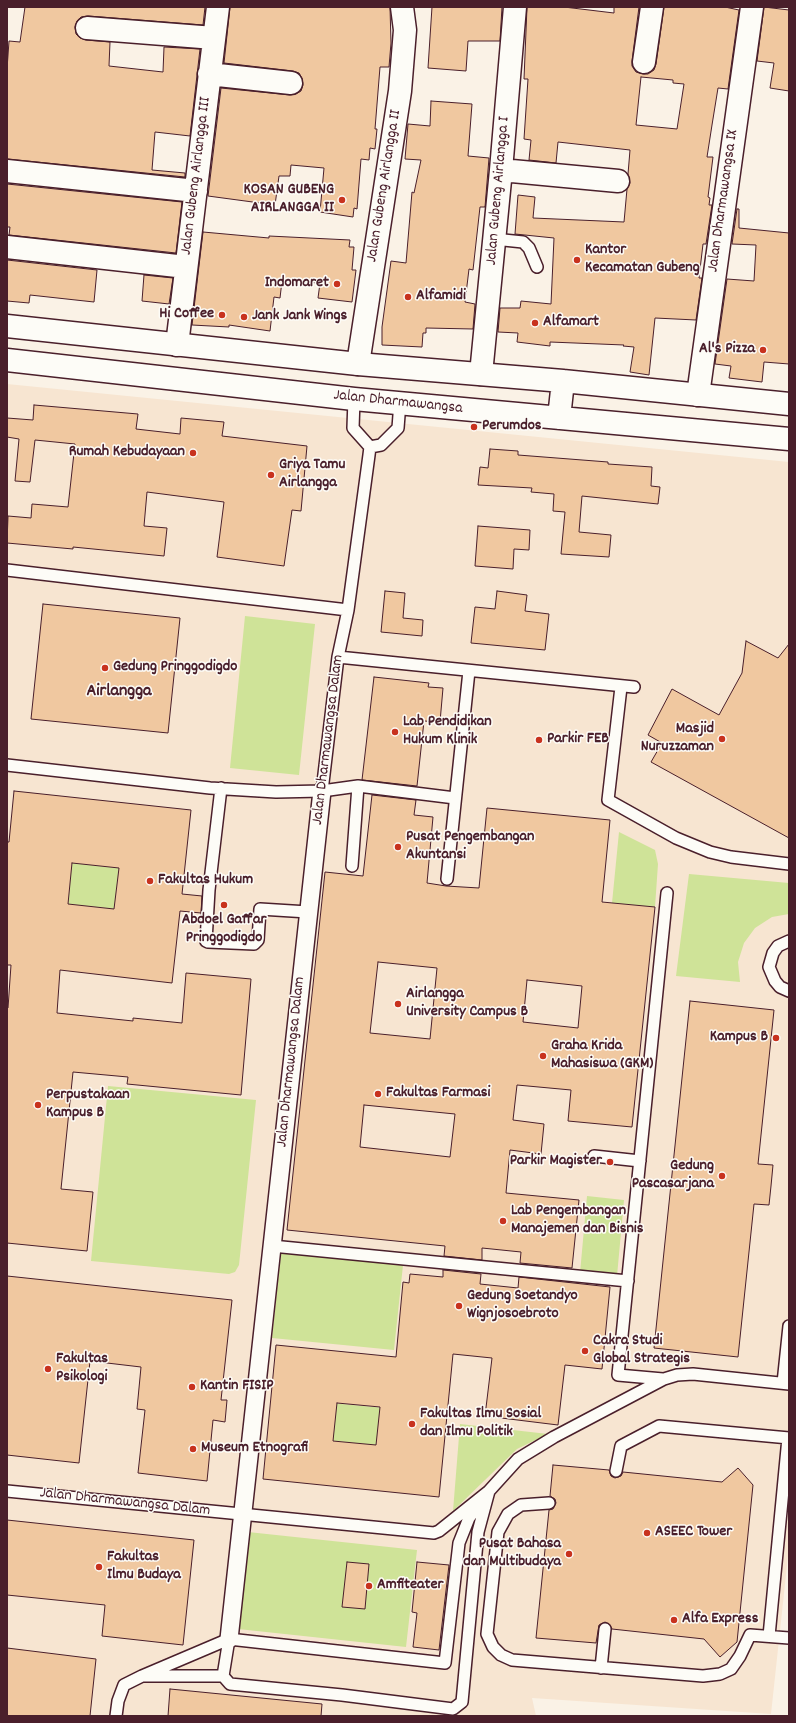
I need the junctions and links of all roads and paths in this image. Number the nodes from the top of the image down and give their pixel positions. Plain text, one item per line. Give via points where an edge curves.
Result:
1 (218, 7) edge
2 (402, 7) edge
3 (515, 7) edge
4 (652, 7) edge
5 (752, 7) edge
6 (87, 28) dead end
7 (214, 38) junction
8 (644, 62) dead end
9 (209, 74) junction
10 (291, 83) dead end
11 (501, 170) junction
12 (7, 171) edge
13 (618, 181) dead end
14 (196, 191) junction
15 (494, 239) junction
16 (7, 247) edge
17 (186, 267) junction
18 (537, 267) dead end
19 (7, 326) edge
20 (177, 345) junction
21 (7, 360) edge
22 (358, 364) junction
23 (481, 374) junction
24 (563, 381) junction
25 (698, 395) junction
26 (354, 399) junction
27 (400, 402) junction
28 (789, 404) edge
29 (559, 418) junction
30 (789, 439) edge
31 (370, 447) junction
32 (7, 570) edge
33 (348, 610) junction
34 (338, 657) junction
35 (469, 670) junction
36 (620, 687) junction
37 (634, 687) dead end
38 (7, 765) edge
39 (358, 786) junction
40 (221, 788) junction
41 (322, 791) junction
42 (456, 798) junction
43 (789, 864) edge
44 (352, 866) dead end
45 (447, 879) dead end
46 (667, 893) dead end
47 (308, 912) junction
48 (789, 941) edge
49 (789, 991) edge
50 (594, 1156) dead end
51 (640, 1161) junction
52 (272, 1246) junction
53 (628, 1281) junction
54 (789, 1326) edge
55 (664, 1379) junction
56 (787, 1385) edge
57 (789, 1438) edge
58 (616, 1471) dead end
59 (7, 1491) edge
60 (489, 1491) junction
61 (549, 1503) dead end
62 (243, 1515) junction
63 (605, 1629) dead end
64 (769, 1636) junction
65 (789, 1638) edge
66 (229, 1639) junction
67 (601, 1668) junction
68 (142, 1676) junction
69 (224, 1676) junction
70 (116, 1716) edge

1 - 7 street, Jalan Gubeng Airlangga III
2 - 22 street, Jalan Gubeng Airlangga II via 405,30 400,92
3 - 11 street, Jalan Gubeng Airlangga I
4 - 8 street
5 - 25 street, Jalan Dharmawangsa IX
6 - 7 street
7 - 9 street, Jalan Gubeng Airlangga III
9 - 10 street
9 - 14 street, Jalan Gubeng Airlangga III
11 - 13 street
11 - 15 street, Jalan Gubeng Airlangga I
12 - 14 street
14 - 17 street, Jalan Gubeng Airlangga III
15 - 18 lane via 523,242 529,248
15 - 23 street, Jalan Gubeng Airlangga I
16 - 17 street
17 - 20 street, Jalan Gubeng Airlangga III
19 - 20 street
20 - 22 street
21 - 26 street, Jalan Dharmawangsa
22 - 23 street
23 - 24 street
24 - 25 street
24 - 29 street
25 - 28 street
26 - 27 street, Jalan Dharmawangsa
26 - 31 lane via 354,428
27 - 29 street, Jalan Dharmawangsa
27 - 31 lane via 398,428 381,445
29 - 30 street, Jalan Dharmawangsa
31 - 33 lane, Jalan Dharmawangsa Dalam
32 - 33 lane
33 - 34 lane, Jalan Dharmawangsa Dalam
34 - 35 lane
34 - 41 lane, Jalan Dharmawangsa Dalam
35 - 36 lane
35 - 42 lane
36 - 37 lane
36 - 43 lane via 608,800 676,838 710,852
38 - 40 lane
39 - 41 lane
39 - 42 lane
39 - 44 lane
40 - 41 lane via 276,792
40 - 47 lane via 206,941 254,944 258,940 260,908
41 - 47 street, Jalan Dharmawangsa Dalam
42 - 45 lane
46 - 51 lane
47 - 52 street, Jalan Dharmawangsa Dalam
48 - 49 lane via 778,946 773,953 770,967 775,981
50 - 51 lane
51 - 53 lane
52 - 53 lane
52 - 62 street, Jalan Dharmawangsa Dalam
53 - 55 lane via 618,1375
54 - 56 lane
55 - 56 lane via 693,1374
55 - 60 lane via 518,1459
57 - 58 lane via 659,1426 621,1446
57 - 64 lane
59 - 62 lane, Jalan Dharmawangsa Dalam
60 - 62 lane via 434,1533
60 - 66 lane via 469,1518 459,1543 445,1663
60 - 69 lane via 478,1532 462,1702 453,1708 230,1684
61 - 67 lane via 521,1505 508,1514 498,1532 487,1634 492,1647 500,1655 512,1660
62 - 66 street, Jalan Dharmawangsa Dalam
63 - 67 lane
64 - 65 lane
64 - 67 lane via 750,1635 731,1669 720,1674 696,1676
66 - 68 lane
66 - 69 lane
68 - 69 lane
68 - 70 lane via 124,1686

